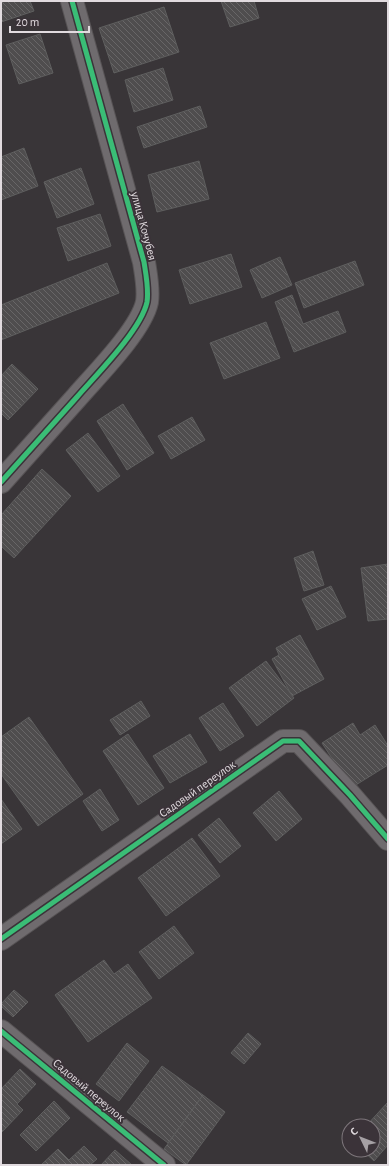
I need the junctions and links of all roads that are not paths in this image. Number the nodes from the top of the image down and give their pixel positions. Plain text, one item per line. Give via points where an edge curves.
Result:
1 (72, 1) edge
2 (1, 482) edge
3 (388, 839) edge
4 (1, 939) edge
5 (1, 1031) edge
6 (164, 1165) edge

1 - 2 street, улица Кочубея via 144,262 147,302 128,337 110,360
3 - 4 street, Садовый переулок via 299,741 283,741
5 - 6 street, Садовый переулок

